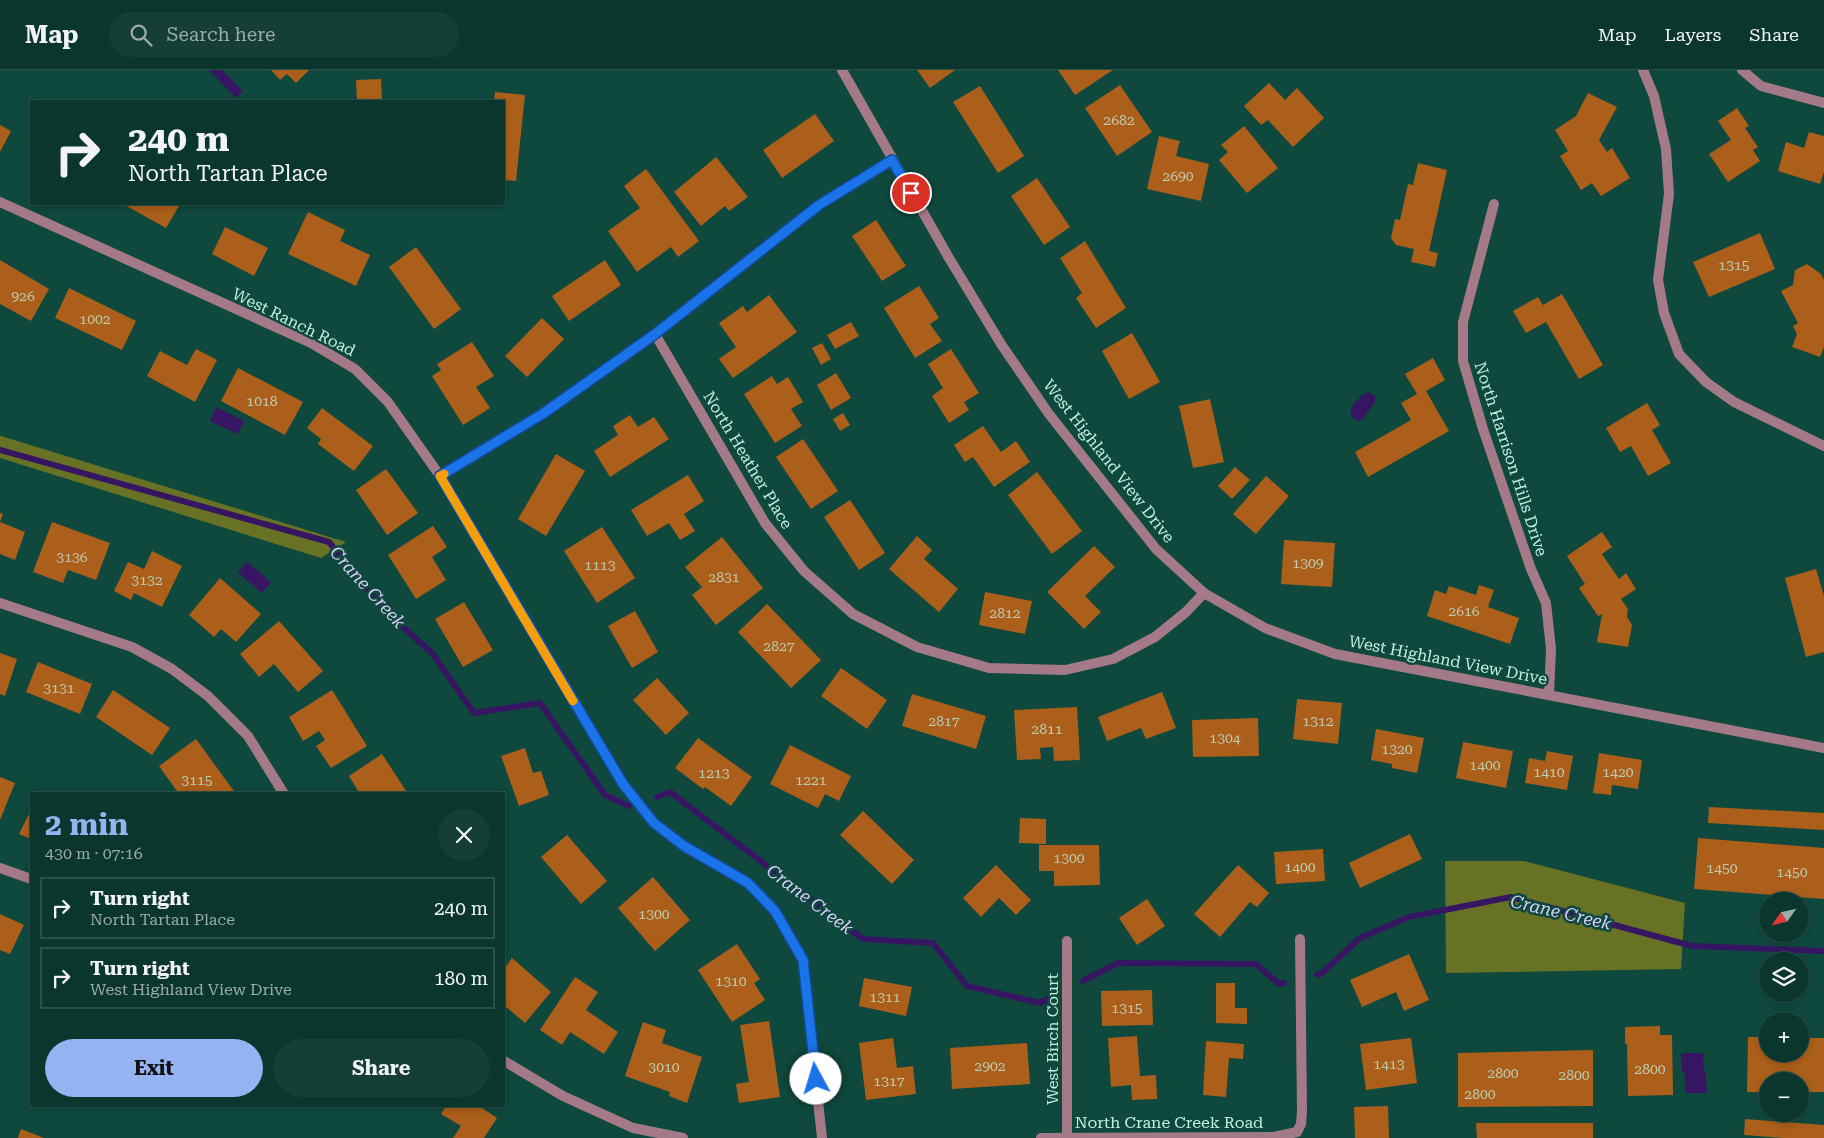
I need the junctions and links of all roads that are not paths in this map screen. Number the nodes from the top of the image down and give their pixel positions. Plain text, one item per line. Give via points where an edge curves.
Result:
1 (842, 70) edge
2 (1643, 70) edge
3 (1742, 70) edge
4 (1824, 104) edge
5 (892, 160) junction
6 (0, 202) edge
7 (1494, 204) dead end
8 (655, 334) junction
9 (1824, 446) edge
10 (440, 476) junction
11 (1204, 593) junction
12 (0, 603) edge
13 (1549, 694) junction
14 (1824, 748) edge
15 (283, 792) edge
16 (0, 868) edge
17 (30, 879) edge
18 (1300, 939) dead end
19 (1067, 941) dead end
20 (505, 1062) edge
21 (682, 1138) edge
22 (822, 1138) edge
23 (1040, 1138) edge
24 (1067, 1138) edge

1 - 5 street, West Highland View Drive
2 - 9 street via 1654,96 1666,149 1669,194 1658,280 1664,313 1679,354 1706,382 1734,402
3 - 4 street via 1761,86
5 - 8 street via 819,205
5 - 11 street, West Highland View Drive via 1001,344 1049,414 1156,549
6 - 10 street, West Ranch Road via 311,343 355,369 388,402
7 - 13 street, North Harrison Hills Drive via 1464,322 1463,360 1483,429 1546,603 1551,649
8 - 10 street via 544,413
8 - 11 street, North Heather Place via 766,523 804,571 853,614 917,647 989,668 1065,670 1113,659 1155,637
10 - 22 street, West Ranch Road via 623,784 654,823 684,846 748,883 775,911 803,960
11 - 13 street, West Highland View Drive via 1264,628 1335,654
12 - 15 street via 132,647 172,669 208,696 248,736
13 - 14 street, West Highland View Drive
16 - 17 street
18 - 24 street, North Crane Creek Road via 1302,1111 1297,1132 1274,1137
19 - 24 street, West Birch Court
20 - 21 street via 563,1096 633,1128
23 - 24 street, North Crane Creek Road

